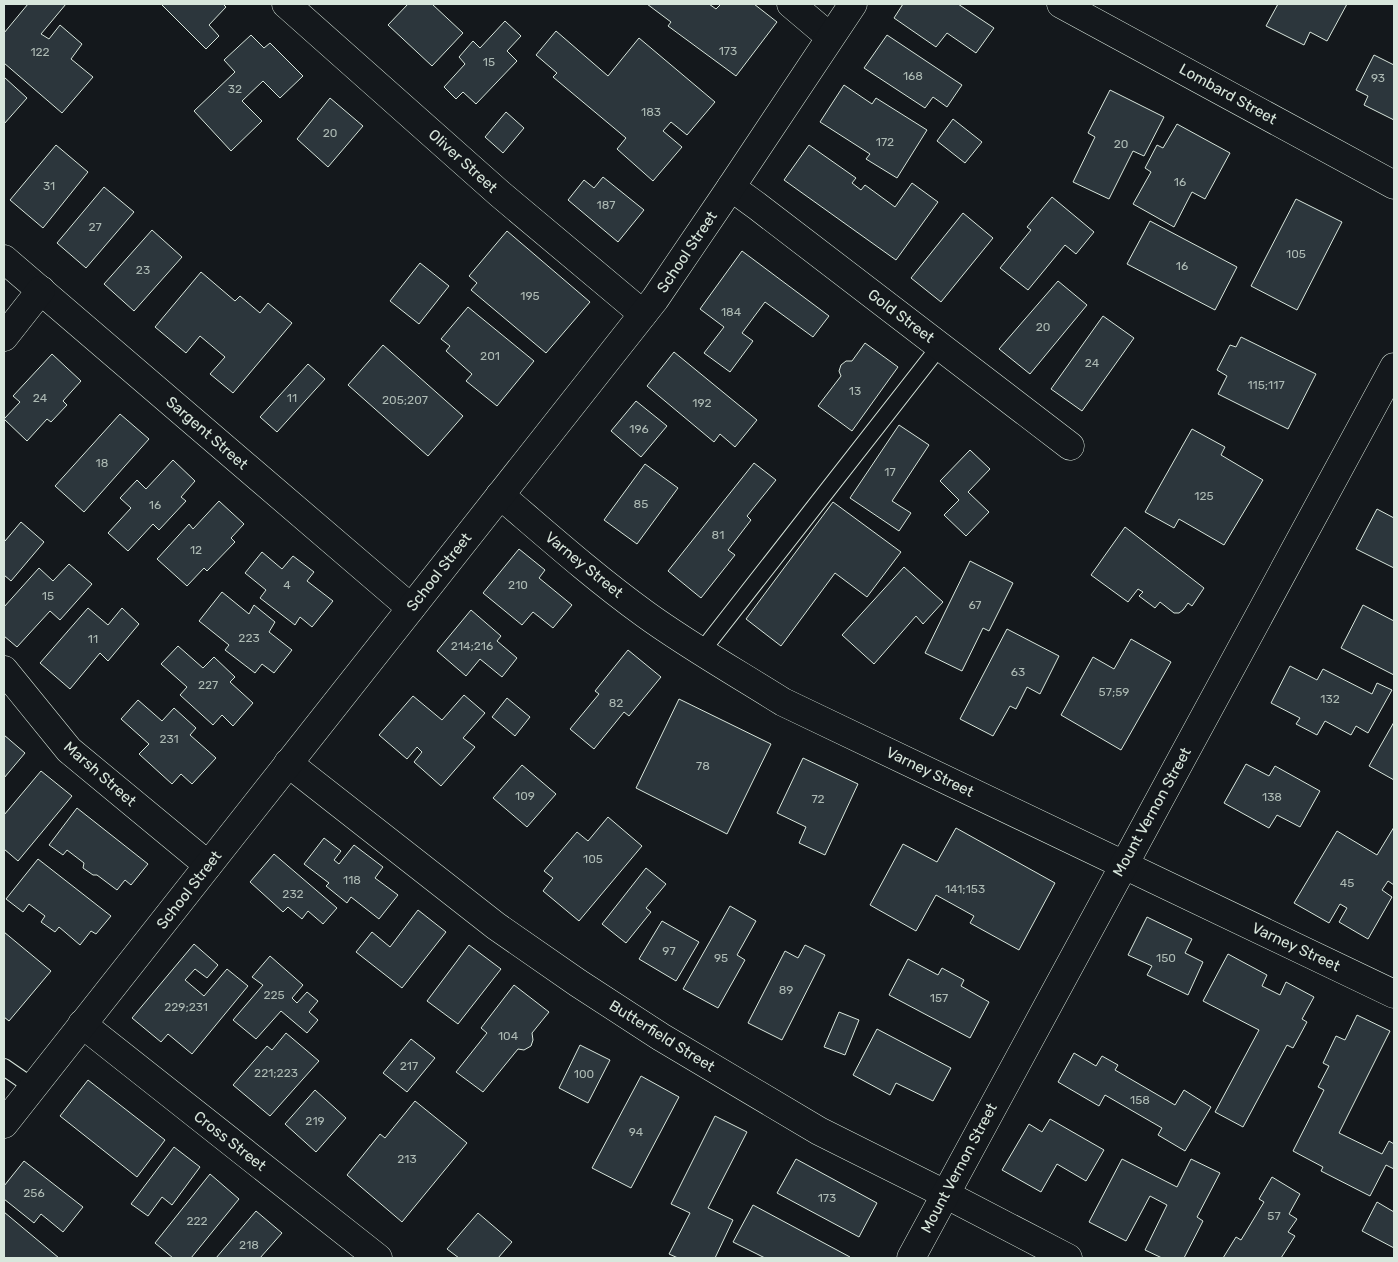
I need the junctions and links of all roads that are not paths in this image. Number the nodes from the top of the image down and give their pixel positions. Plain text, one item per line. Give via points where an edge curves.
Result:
1 (286, 4) edge
2 (790, 4) edge
3 (853, 4) edge
4 (1062, 4) edge
5 (830, 38) junction
6 (1394, 185) edge
7 (731, 187) junction
8 (4, 259) edge
9 (41, 290) junction
10 (643, 314) junction
11 (4, 337) edge
12 (940, 346) junction
13 (1394, 367) edge
14 (1070, 446) dead end
15 (500, 495) junction
16 (411, 608) junction
17 (701, 652) junction
18 (4, 670) edge
19 (288, 763) junction
20 (208, 865) junction
21 (1123, 865) junction
22 (1394, 994) edge
23 (82, 1024) junction
24 (4, 1067) edge
25 (32, 1087) junction
26 (4, 1124) edge
27 (945, 1194) junction
28 (378, 1258) edge
29 (911, 1258) edge
30 (1068, 1258) edge

1 - 10 street, Oliver Street via 500,194
2 - 5 street
3 - 5 street, School Street
4 - 6 street, Lombard Street
5 - 7 street, School Street
7 - 10 street, School Street
7 - 12 street, Gold Street
8 - 9 street, Sargent Street
9 - 11 street
9 - 16 street, Sargent Street
10 - 15 street, School Street
12 - 14 street, Gold Street
12 - 17 lane
13 - 21 street, Mount Vernon Street
15 - 16 street, School Street
15 - 17 street, Varney Street via 589,572
16 - 19 street, School Street
17 - 21 street, Varney Street via 784,702
18 - 20 street, Marsh Street via 69,750
19 - 20 street, School Street
19 - 27 street, Butterfield Street via 496,926 578,983 669,1042 819,1131
20 - 23 street, School Street
21 - 22 street, Varney Street
21 - 27 street, Mount Vernon Street
23 - 25 street, School Street
23 - 28 street, Cross Street
24 - 25 lane
25 - 26 street, School Street
27 - 29 street, Mount Vernon Street
27 - 30 street, Butterfield Street

